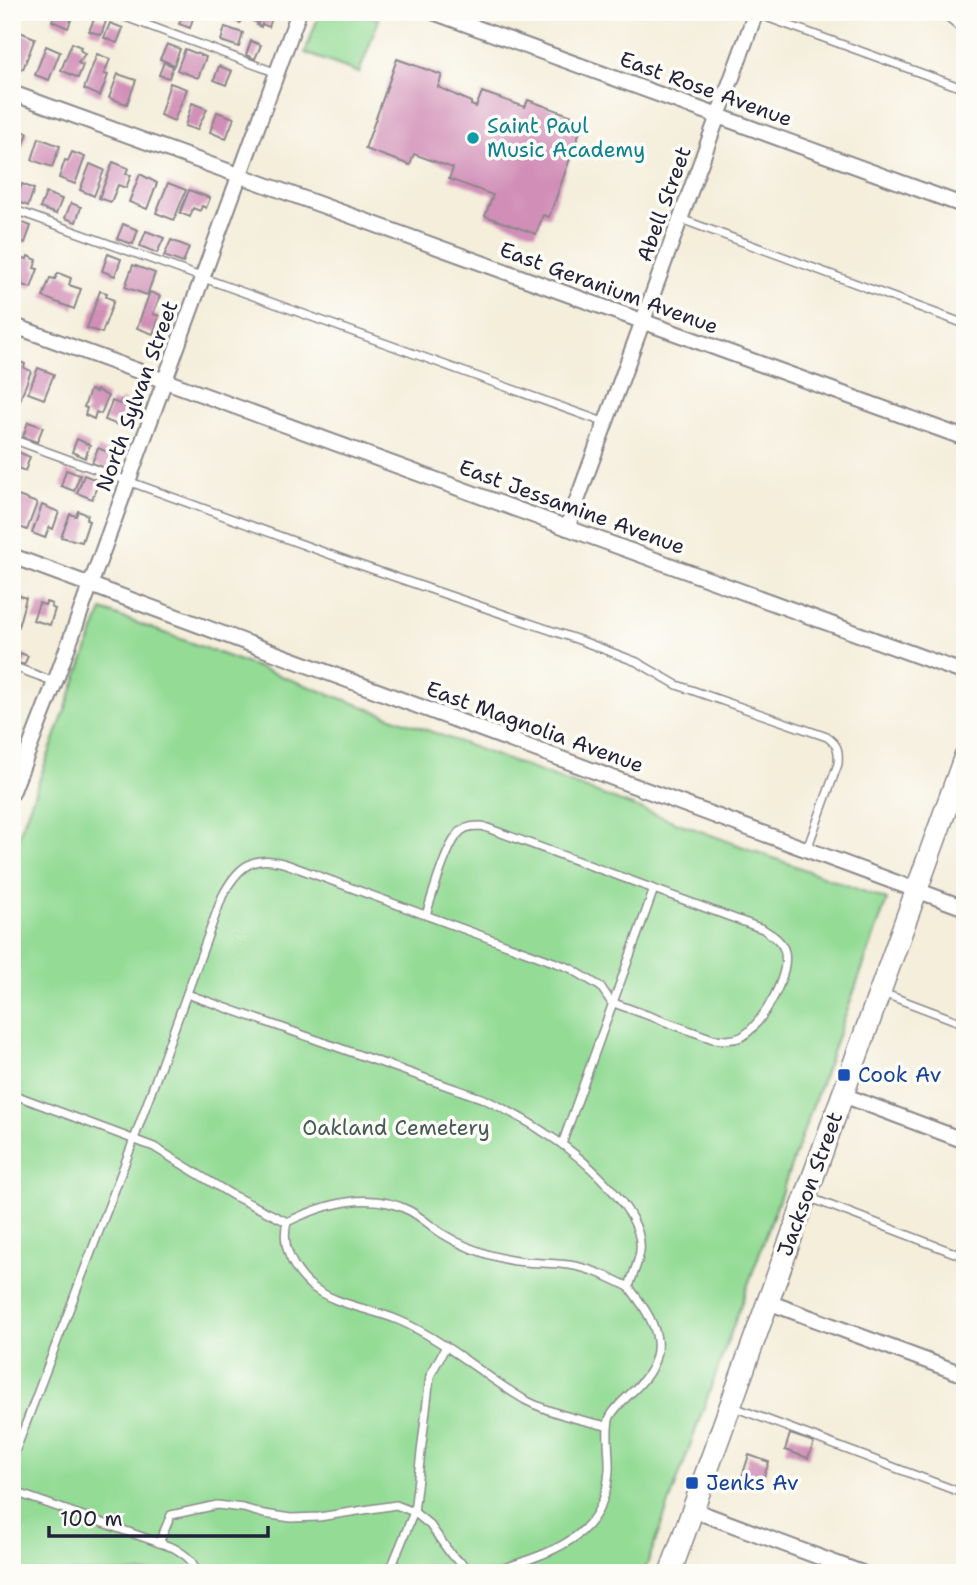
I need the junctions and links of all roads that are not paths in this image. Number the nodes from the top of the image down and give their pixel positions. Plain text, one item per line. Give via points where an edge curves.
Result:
1 (112, 12) edge
2 (299, 12) edge
3 (433, 12) edge
4 (953, 12) edge
5 (755, 13) edge
6 (965, 22) edge
7 (277, 73) junction
8 (965, 89) edge
9 (12, 93) edge
10 (719, 115) junction
11 (240, 176) junction
12 (965, 206) edge
13 (12, 208) edge
14 (681, 219) junction
15 (202, 278) junction
16 (643, 323) junction
17 (965, 324) edge
18 (12, 325) edge
19 (165, 380) junction
20 (606, 423) junction
21 (965, 438) edge
22 (12, 439) edge
23 (128, 481) junction
24 (567, 528) junction
25 (12, 556) edge
26 (90, 586) junction
27 (12, 666) edge
28 (965, 673) edge
29 (55, 682) junction
30 (963, 767) edge
31 (13, 787) edge
32 (807, 849) junction
33 (654, 889) junction
34 (917, 890) junction
35 (965, 908) edge
36 (426, 915) junction
37 (880, 992) junction
38 (187, 994) junction
39 (611, 1002) junction
40 (965, 1024) edge
41 (12, 1094) edge
42 (843, 1095) junction
43 (965, 1141) edge
44 (133, 1142) junction
45 (562, 1144) junction
46 (806, 1196) junction
47 (287, 1222) junction
48 (965, 1257) edge
49 (629, 1287) junction
50 (768, 1302) junction
51 (446, 1346) junction
52 (965, 1375) edge
53 (731, 1406) junction
54 (607, 1426) junction
55 (12, 1460) edge
56 (12, 1490) edge
57 (965, 1494) edge
58 (693, 1510) junction
59 (414, 1512) junction
60 (159, 1543) junction
61 (196, 1573) edge
62 (389, 1573) edge
63 (475, 1573) edge
64 (490, 1573) edge
65 (670, 1573) edge
66 (862, 1573) edge

1 - 7 lane
2 - 7 street, North Sylvan Street
3 - 10 street, East Rose Avenue
4 - 6 street
5 - 8 lane
5 - 10 street, Abell Street
7 - 11 street, North Sylvan Street
9 - 11 street, East Geranium Avenue
10 - 12 street, East Rose Avenue
10 - 14 street, Abell Street
11 - 15 street, North Sylvan Street
11 - 16 street, East Geranium Avenue
13 - 15 lane
14 - 16 street, Abell Street
14 - 17 lane
15 - 19 street, North Sylvan Street
15 - 20 lane
16 - 20 street, Abell Street
16 - 21 street, East Geranium Avenue
18 - 19 street, East Jessamine Avenue
19 - 23 street, North Sylvan Street
19 - 24 street, East Jessamine Avenue
20 - 24 street, Abell Street
22 - 23 lane
23 - 26 street, North Sylvan Street
23 - 32 lane via 582,641 637,662 677,685 827,737 837,744 838,764
24 - 28 street, East Jessamine Avenue
25 - 26 street, East Magnolia Avenue
26 - 29 street, North Sylvan Street
26 - 32 street, East Magnolia Avenue
27 - 29 lane
29 - 31 street, North Sylvan Street
30 - 34 street, Jackson Street
32 - 34 street, East Magnolia Avenue
33 - 36 lane via 497,830 469,827 458,833 451,845
33 - 39 lane
33 - 39 lane via 762,929 784,947 785,969 760,1020 740,1038 729,1041
34 - 35 street, East Magnolia Avenue
34 - 37 street, Jackson Street
36 - 38 lane via 285,862 246,864 232,877 222,897
36 - 39 lane via 570,968 601,987
37 - 40 lane
37 - 42 street, Jackson Street
38 - 44 lane
38 - 45 lane via 484,1099
39 - 45 lane
41 - 44 lane
42 - 43 street
42 - 46 street, Jackson Street
44 - 47 lane via 153,1147
44 - 55 lane
45 - 49 lane via 617,1196 636,1223 640,1250
46 - 48 lane
46 - 50 street, Jackson Street
47 - 49 lane via 340,1203 393,1204 473,1250 505,1259 588,1268
47 - 51 lane via 287,1251 297,1271 320,1292 397,1320
49 - 54 lane via 650,1315 659,1340 655,1361
50 - 52 street
50 - 53 street, Jackson Street
51 - 54 lane via 528,1401
51 - 59 lane via 430,1376
53 - 57 lane
53 - 58 street, Jackson Street
54 - 64 lane via 610,1450 605,1497 580,1534 564,1546
56 - 60 lane
58 - 65 street, Jackson Street
58 - 66 street
59 - 60 lane via 396,1505 291,1518 216,1505 171,1515
59 - 62 lane
59 - 63 lane via 430,1525 452,1556
60 - 61 lane via 186,1555

